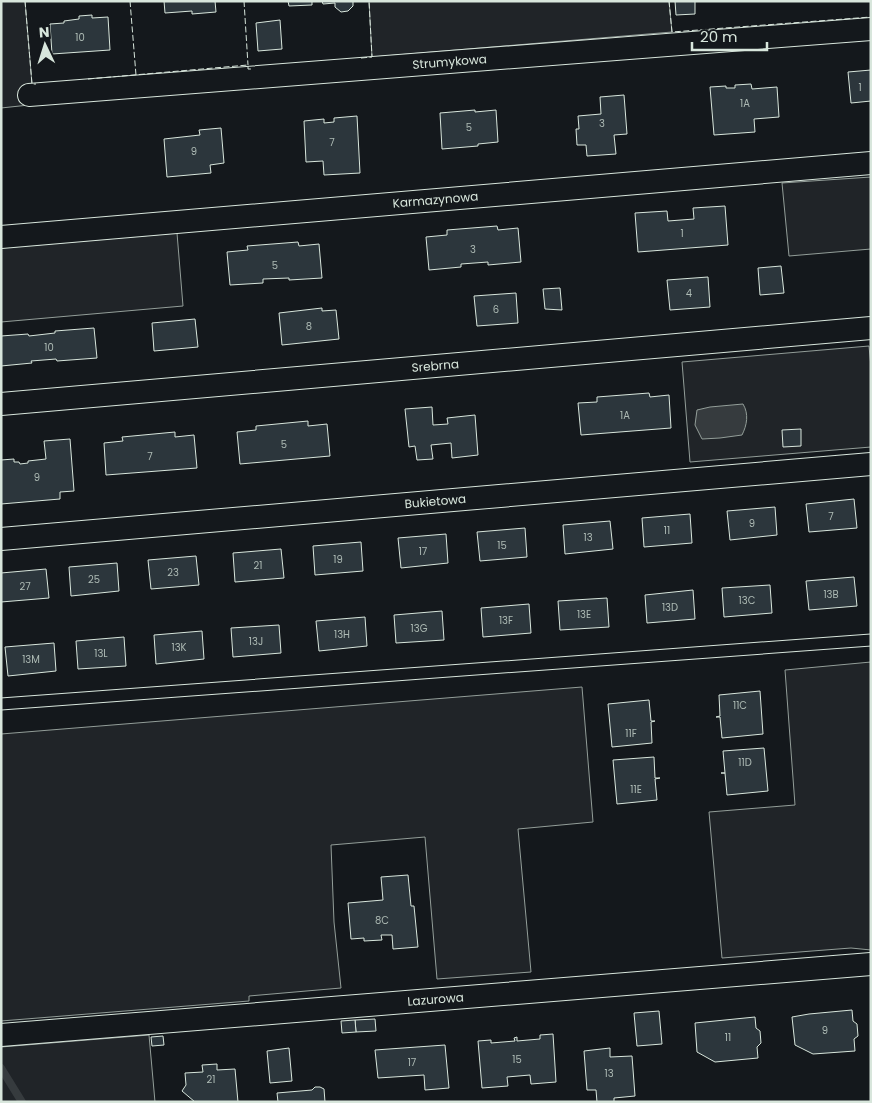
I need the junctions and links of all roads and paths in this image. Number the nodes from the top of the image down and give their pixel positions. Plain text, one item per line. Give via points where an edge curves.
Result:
1 (871, 29) edge
2 (29, 95) dead end
3 (871, 163) edge
4 (1, 236) edge
5 (871, 328) edge
6 (1, 404) edge
7 (871, 464) edge
8 (1, 539) edge
9 (871, 640) edge
10 (1, 704) edge
11 (871, 964) edge
12 (1, 1035) edge

1 - 2 street, Strumykowa
3 - 4 street, Karmazynowa
5 - 6 street, Srebrna
7 - 8 street, Bukietowa
9 - 10 lane
11 - 12 street, Lazurowa

